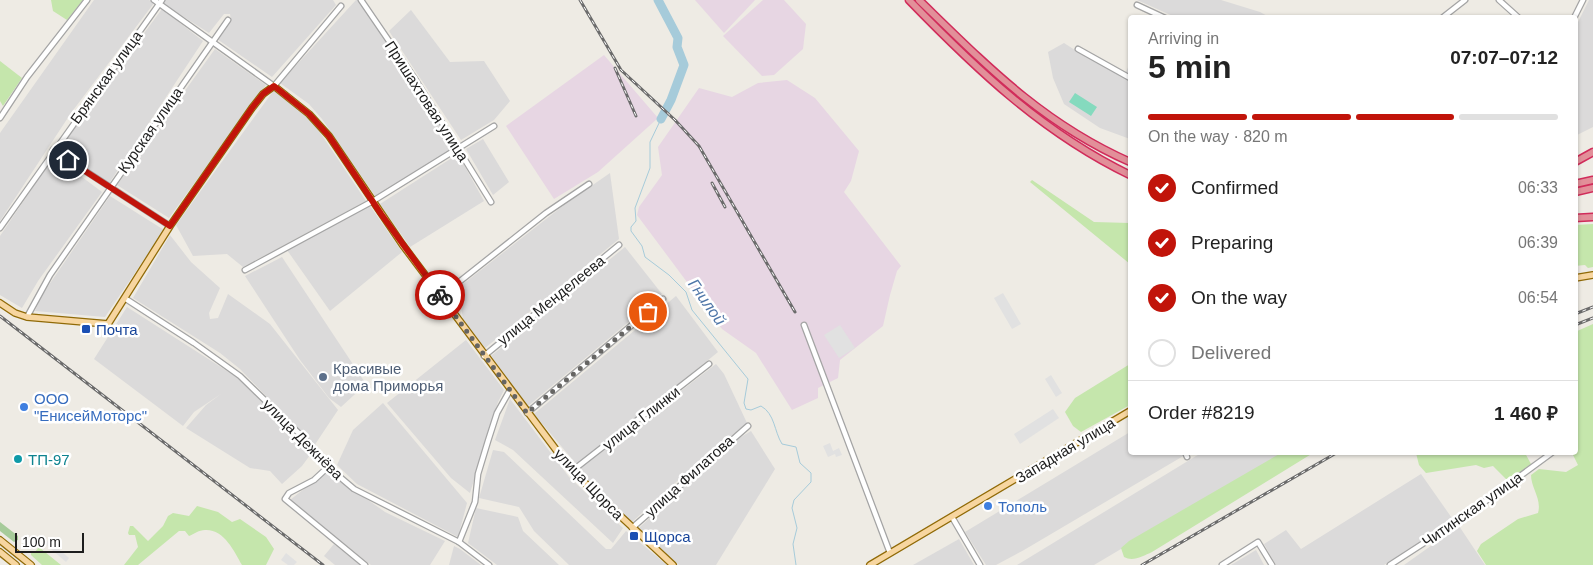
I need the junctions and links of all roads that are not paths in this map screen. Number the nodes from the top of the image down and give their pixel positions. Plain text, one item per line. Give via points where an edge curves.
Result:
1 (87, 0) edge
2 (361, 0) edge
3 (909, 0) edge
4 (919, 0) edge
5 (1465, 0) edge
6 (1499, 0) edge
7 (1582, 0) edge
8 (158, 1) edge
9 (1137, 5) dead end
10 (341, 6) dead end
11 (1159, 15) edge
12 (1446, 15) edge
13 (1516, 15) edge
14 (1575, 15) edge
15 (228, 20) dead end
16 (212, 42) junction
17 (1078, 49) dead end
18 (1128, 77) edge
19 (274, 86) junction
20 (0, 118) edge
21 (494, 126) dead end
22 (458, 148) junction
23 (53, 150) junction
24 (1593, 152) edge
25 (1578, 160) edge
26 (1128, 161) edge
27 (1128, 174) edge
28 (589, 184) dead end
29 (110, 187) junction
30 (373, 202) junction
31 (491, 202) dead end
32 (1593, 217) edge
33 (1578, 218) edge
34 (170, 226) junction
35 (0, 228) edge
36 (619, 245) dead end
37 (245, 270) dead end
38 (1593, 275) edge
39 (1578, 278) edge
40 (126, 299) junction
41 (663, 299) dead end
42 (0, 303) edge
43 (450, 310) junction
44 (27, 317) junction
45 (804, 325) dead end
46 (484, 356) junction
47 (709, 364) dead end
48 (510, 390) junction
49 (1128, 412) edge
50 (527, 413) junction
51 (748, 426) dead end
52 (1549, 455) edge
53 (328, 467) junction
54 (572, 471) junction
55 (952, 517) junction
56 (632, 528) junction
57 (0, 540) edge
58 (459, 542) junction
59 (0, 552) edge
60 (890, 553) junction
61 (16, 565) edge
62 (31, 565) edge
63 (366, 565) edge
64 (490, 565) edge
65 (673, 565) edge
66 (870, 565) edge
67 (980, 565) edge
68 (1222, 565) edge
69 (1272, 565) edge
70 (1390, 565) edge

1 - 20 street
2 - 22 street, Пришахтовая улица
3 - 27 highway via 1037,120 1073,145
4 - 26 highway via 1029,103 1068,130
5 - 12 street
6 - 13 street
7 - 14 street
8 - 16 street, улица Щорса
8 - 23 street, Брянская улица
9 - 11 street
10 - 19 street
15 - 16 street, Курская улица
16 - 19 street, улица Щорса
16 - 29 street, Курская улица
17 - 18 street
19 - 30 main road, улица Щорса via 319,124
19 - 34 main road via 252,108
21 - 22 street
22 - 30 street
22 - 31 street, Пришахтовая улица
23 - 29 street
23 - 35 street, Брянская улица
24 - 25 highway
28 - 43 street via 546,213 458,282
29 - 34 street
29 - 44 street, Курская улица via 50,275
30 - 37 street
30 - 43 main road, улица Щорса
32 - 33 highway
34 - 40 main road
36 - 46 street, улица Менделеева
38 - 39 main road
40 - 44 main road via 108,324
40 - 53 street, улица Дежнёва via 240,376 312,446
41 - 50 street
42 - 44 main road
43 - 46 main road, улица Щорса
45 - 60 street
46 - 48 main road, улица Щорса
47 - 54 street, улица Глинки
48 - 50 main road, улица Щорса
48 - 58 street via 488,441 478,474 475,502
49 - 55 main road, Западная улица
50 - 54 main road, улица Щорса
51 - 56 street, улица Филатова
52 - 70 street, Читинская улица via 1461,519
53 - 58 street, улица Дежнёва via 365,496
53 - 63 street via 314,480 288,493 285,499
54 - 56 main road, улица Щорса
55 - 60 main road, Западная улица
55 - 67 street
56 - 65 main road, улица Щорса
57 - 62 main road
58 - 64 street, улица Дежнёва
59 - 61 main road
60 - 66 main road, Западная улица
68 - 69 street via 1258,542

